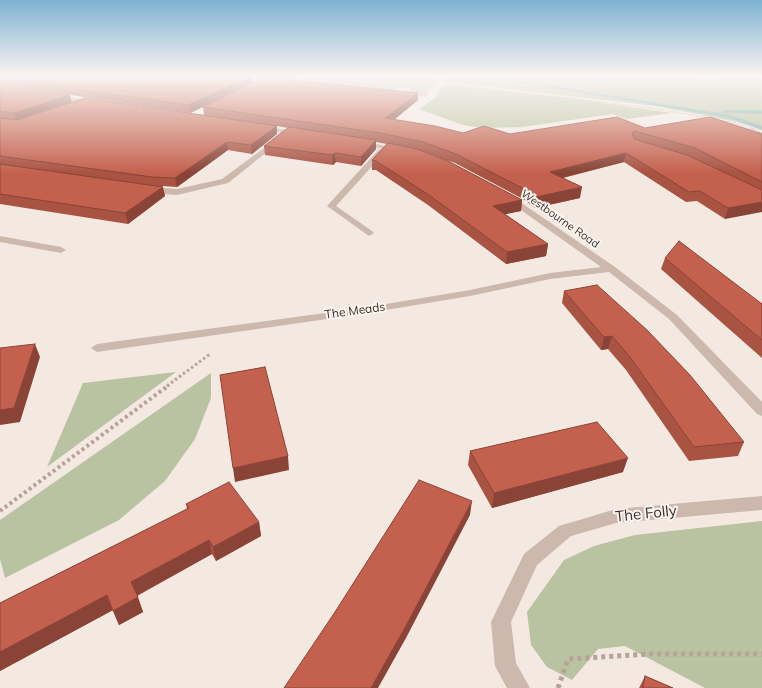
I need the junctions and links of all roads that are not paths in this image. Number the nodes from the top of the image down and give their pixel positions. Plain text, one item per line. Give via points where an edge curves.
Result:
1 (249, 126) edge
2 (288, 132) junction
3 (307, 134) edge
4 (353, 142) edge
5 (386, 147) junction
6 (411, 153) edge
7 (135, 188) edge
8 (502, 193) edge
9 (369, 234) dead end
10 (0, 239) edge
11 (61, 250) dead end
12 (611, 269) junction
13 (97, 348) dead end
14 (762, 411) edge
15 (762, 503) edge
16 (519, 688) edge

1 - 2 street
2 - 3 street
2 - 7 street via 225,181 178,192
4 - 5 street
5 - 6 street
5 - 9 street via 331,206
8 - 12 street, Westbourne Road
10 - 11 street
12 - 13 street, The Meads via 550,276 362,311
12 - 14 street, Westbourne Road via 673,317
15 - 16 street, The Folly via 616,516 564,532 530,560 501,622 506,666

